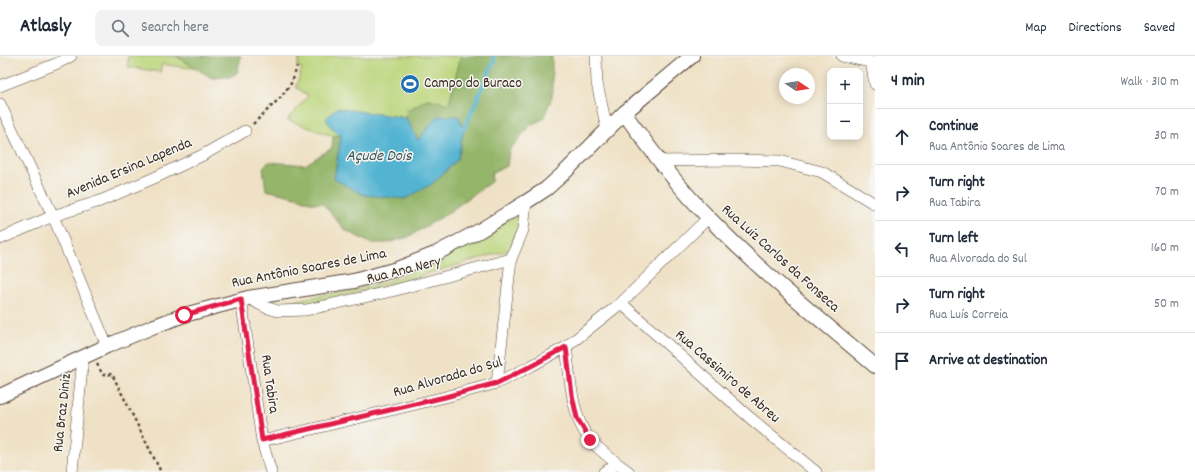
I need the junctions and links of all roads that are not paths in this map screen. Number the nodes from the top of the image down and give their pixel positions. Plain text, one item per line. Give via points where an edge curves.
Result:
1 (72, 56) edge
2 (596, 56) edge
3 (692, 56) edge
4 (842, 56) edge
5 (875, 84) edge
6 (0, 86) edge
7 (0, 104) edge
8 (624, 113) junction
9 (607, 130) junction
10 (245, 131) road end
11 (659, 161) junction
12 (526, 202) junction
13 (875, 204) edge
14 (53, 216) junction
15 (708, 218) junction
16 (0, 239) edge
17 (511, 259) junction
18 (244, 298) junction
19 (621, 303) junction
20 (107, 346) junction
21 (566, 347) junction
22 (83, 364) junction
23 (875, 366) edge
24 (497, 383) junction
25 (0, 396) edge
26 (262, 440) junction
27 (618, 464) junction
28 (72, 472) edge
29 (272, 472) edge
30 (604, 472) edge
31 (629, 472) edge
32 (816, 472) edge

1 - 6 street
2 - 9 street via 597,83
3 - 8 street, Rua Antônio Soares de Lima
4 - 5 street via 871,62
7 - 14 street
8 - 9 street, Rua Antônio Soares de Lima
8 - 11 street, Rua Luiz Carlos da Fonseca
9 - 12 street, Rua Antônio Soares de Lima via 546,189
10 - 14 street, Avenida Ersina Lapenda via 203,155 154,178 100,201
11 - 13 street via 780,161 822,172
11 - 15 street, Rua Luiz Carlos da Fonseca
12 - 17 street via 523,230
12 - 18 street, Rua Antônio Soares de Lima via 479,231 397,269 354,281
14 - 16 street, Avenida Ersina Lapenda
14 - 20 street
15 - 19 street, Rua Alvorada do Sul
15 - 23 street, Rua Luiz Carlos da Fonseca via 754,263
17 - 18 street, Rua Ana Nery via 392,291 306,310 278,310
17 - 24 street
18 - 20 street, Rua Antônio Soares de Lima via 184,315
18 - 26 street, Rua Tabira
19 - 21 street, Rua Alvorada do Sul
19 - 32 street, Rua Cassimiro de Abreu via 749,417
20 - 22 street, Rua Antônio Soares de Lima
21 - 24 street, Rua Alvorada do Sul
21 - 27 street via 577,418 590,440
22 - 25 street, Rua Antônio Soares de Lima
22 - 28 street, Rua Braz Diniz
24 - 26 street, Rua Alvorada do Sul
26 - 29 street, Rua Tabira
27 - 30 street
27 - 31 street

